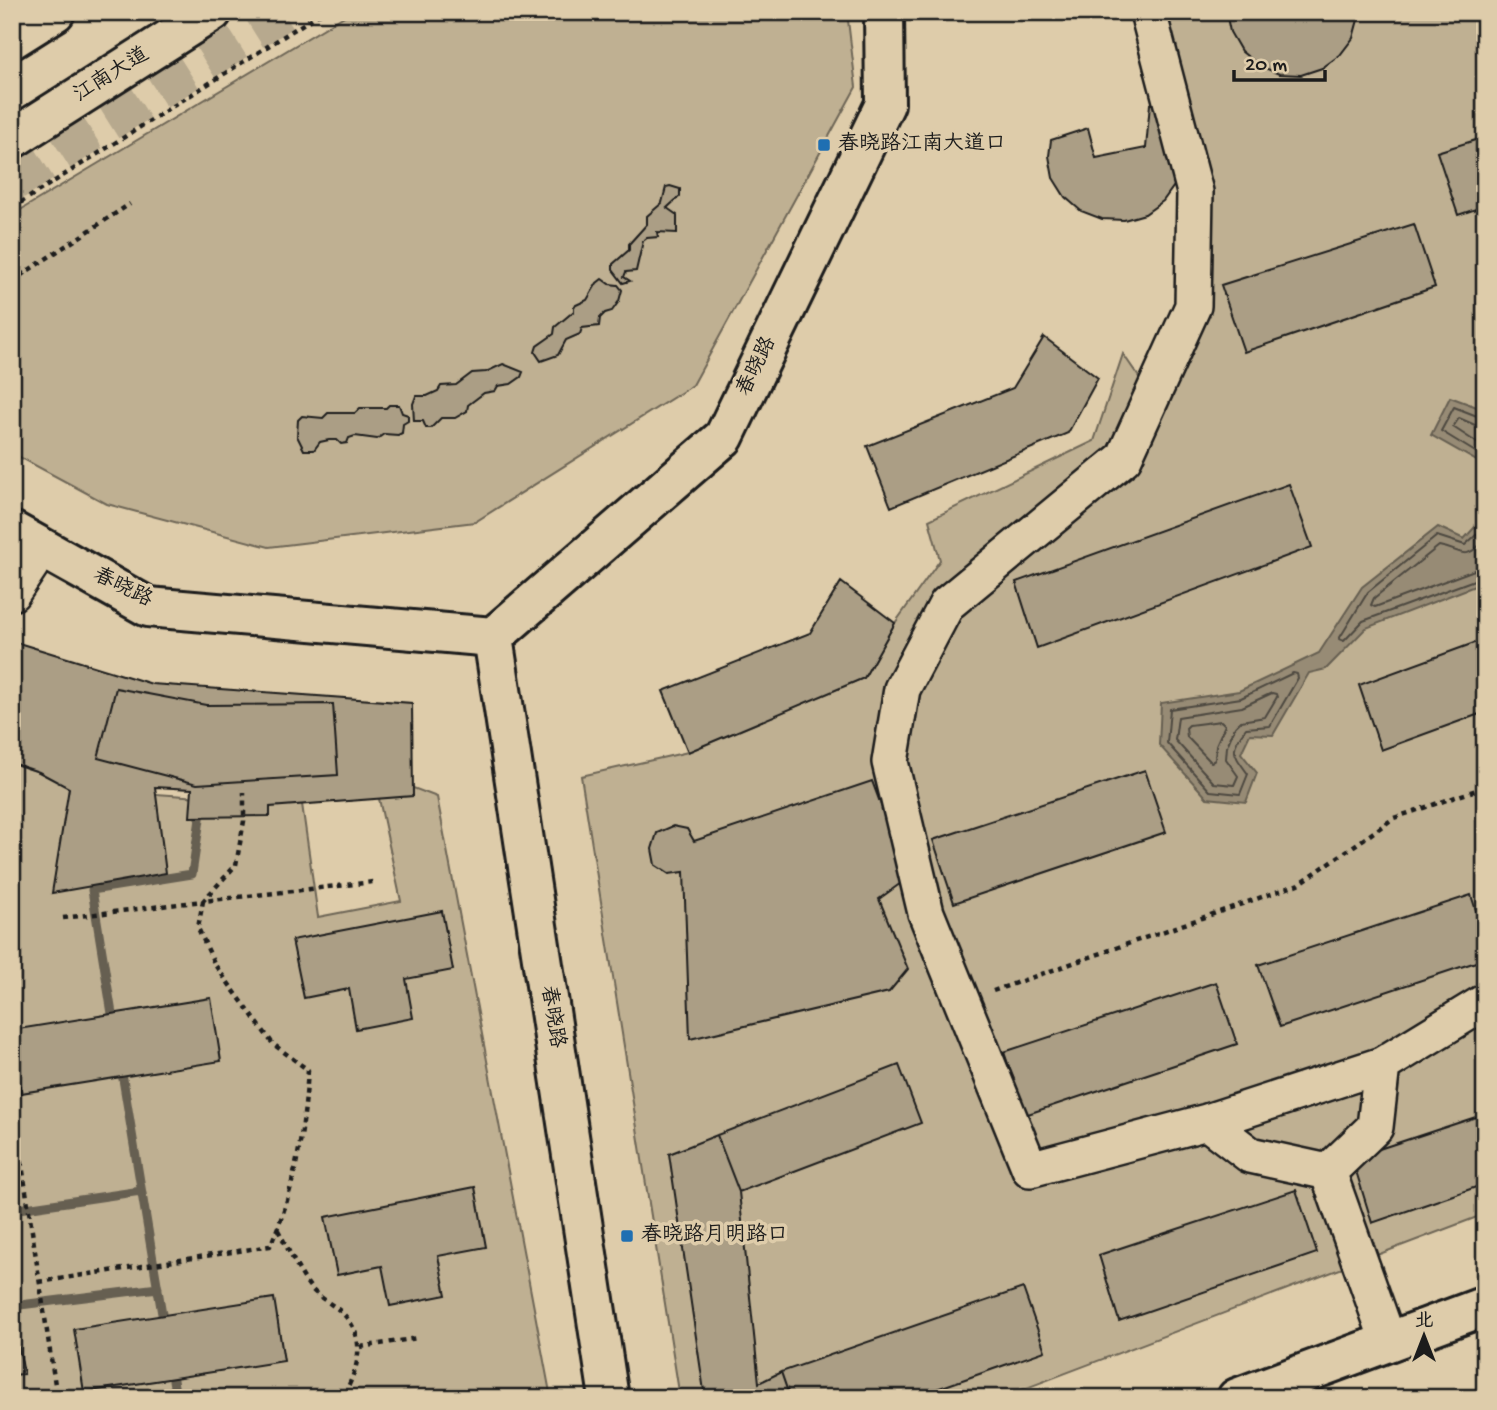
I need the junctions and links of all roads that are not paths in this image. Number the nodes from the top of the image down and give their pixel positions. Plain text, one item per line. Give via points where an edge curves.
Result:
1 (55, 12) edge
2 (212, 12) edge
3 (884, 12) edge
4 (1148, 12) edge
5 (12, 40) edge
6 (12, 139) edge
7 (27, 540) edge
8 (12, 593) edge
9 (493, 636) junction
10 (1485, 1002) edge
11 (1382, 1065) junction
12 (1207, 1122) junction
13 (1328, 1171) junction
14 (1485, 1306) edge
15 (1389, 1343) junction
16 (609, 1398) edge
17 (1237, 1398) edge

1 - 5 street
2 - 6 street, 江南大道
3 - 9 street, 春晓路 via 885,104 724,437
4 - 12 street via 1195,192 1193,306 1124,458 947,604 902,689 890,762 926,913 1030,1169
7 - 8 street
7 - 9 street, 春晓路 via 148,607
9 - 16 street, 春晓路
10 - 11 street
11 - 12 street
11 - 13 street via 1375,1127
12 - 13 street via 1250,1155
13 - 15 street
14 - 15 street
15 - 17 street

